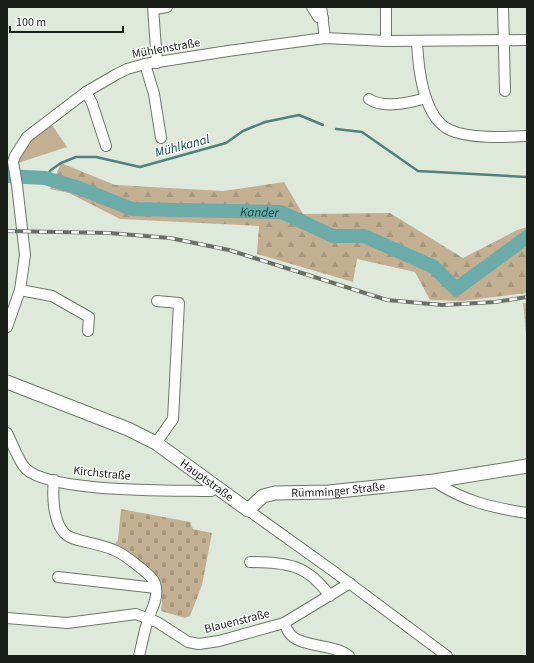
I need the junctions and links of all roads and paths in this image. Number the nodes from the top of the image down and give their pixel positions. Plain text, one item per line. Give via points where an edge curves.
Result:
1 (167, 7) edge
2 (312, 7) edge
3 (321, 7) edge
4 (386, 7) edge
5 (503, 7) edge
6 (154, 8) edge
7 (323, 18) junction
8 (325, 38) junction
9 (504, 39) junction
10 (527, 40) edge
11 (386, 41) junction
12 (417, 41) junction
13 (157, 62) junction
14 (145, 64) junction
15 (505, 91) dead end
16 (86, 92) junction
17 (369, 98) dead end
18 (426, 98) junction
19 (527, 136) edge
20 (160, 138) dead end
21 (106, 146) dead end
22 (12, 165) edge
23 (20, 290) junction
24 (157, 301) dead end
25 (7, 327) edge
26 (88, 331) dead end
27 (7, 382) edge
28 (7, 434) edge
29 (156, 443) junction
30 (527, 466) edge
31 (54, 480) junction
32 (434, 480) junction
33 (216, 487) junction
34 (248, 510) junction
35 (527, 513) edge
36 (250, 562) dead end
37 (58, 577) dead end
38 (350, 584) junction
39 (156, 588) junction
40 (330, 596) junction
41 (7, 618) edge
42 (148, 618) junction
43 (284, 623) junction
44 (139, 656) edge
45 (349, 656) edge
46 (447, 656) edge

1 - 6 street
2 - 7 street via 318,17
3 - 7 street
4 - 11 street
5 - 9 street
6 - 13 street
7 - 8 street
8 - 11 street, Mühlenstraße
8 - 13 street, Mühlenstraße
9 - 10 street, Mühlenstraße
9 - 12 street, Mühlenstraße
9 - 15 street
11 - 12 street, Mühlenstraße
12 - 18 street via 417,55
13 - 14 street, Mühlenstraße
14 - 16 street, Mühlenstraße via 127,69
14 - 20 street via 154,94
16 - 21 street
16 - 22 street, Mühlenstraße via 27,137 17,150
17 - 18 street via 375,103 407,103
18 - 19 street via 438,121 450,130 466,135
22 - 23 street, Mühlenstraße via 18,185 25,255
23 - 25 street, Mühlenstraße
23 - 26 street via 61,300 89,317
24 - 29 street via 179,304 173,419
27 - 29 main road, Hauptstraße via 128,429
28 - 31 street, Kirchstraße via 25,468
29 - 33 main road, Hauptstraße
30 - 32 main road, Rümminger Straße
31 - 33 street, Kirchstraße via 121,489 211,491
31 - 39 street via 56,512 63,531 71,538 114,550 132,561 152,577
32 - 34 main road, Rümminger Straße via 329,492 275,493 263,496
32 - 35 street via 463,498 485,506
33 - 34 main road, Hauptstraße
34 - 38 street, Hauptstraße
36 - 40 street via 284,563 299,567 314,577
37 - 39 street
38 - 40 street, Blauenstraße
38 - 46 street, Hauptstraße
39 - 42 street via 152,611
40 - 43 street, Blauenstraße
41 - 42 street, Blauenstraße via 67,623 126,614
42 - 43 street, Blauenstraße via 188,642 199,644 219,642
42 - 44 street
43 - 45 street via 288,632 298,640 327,647

